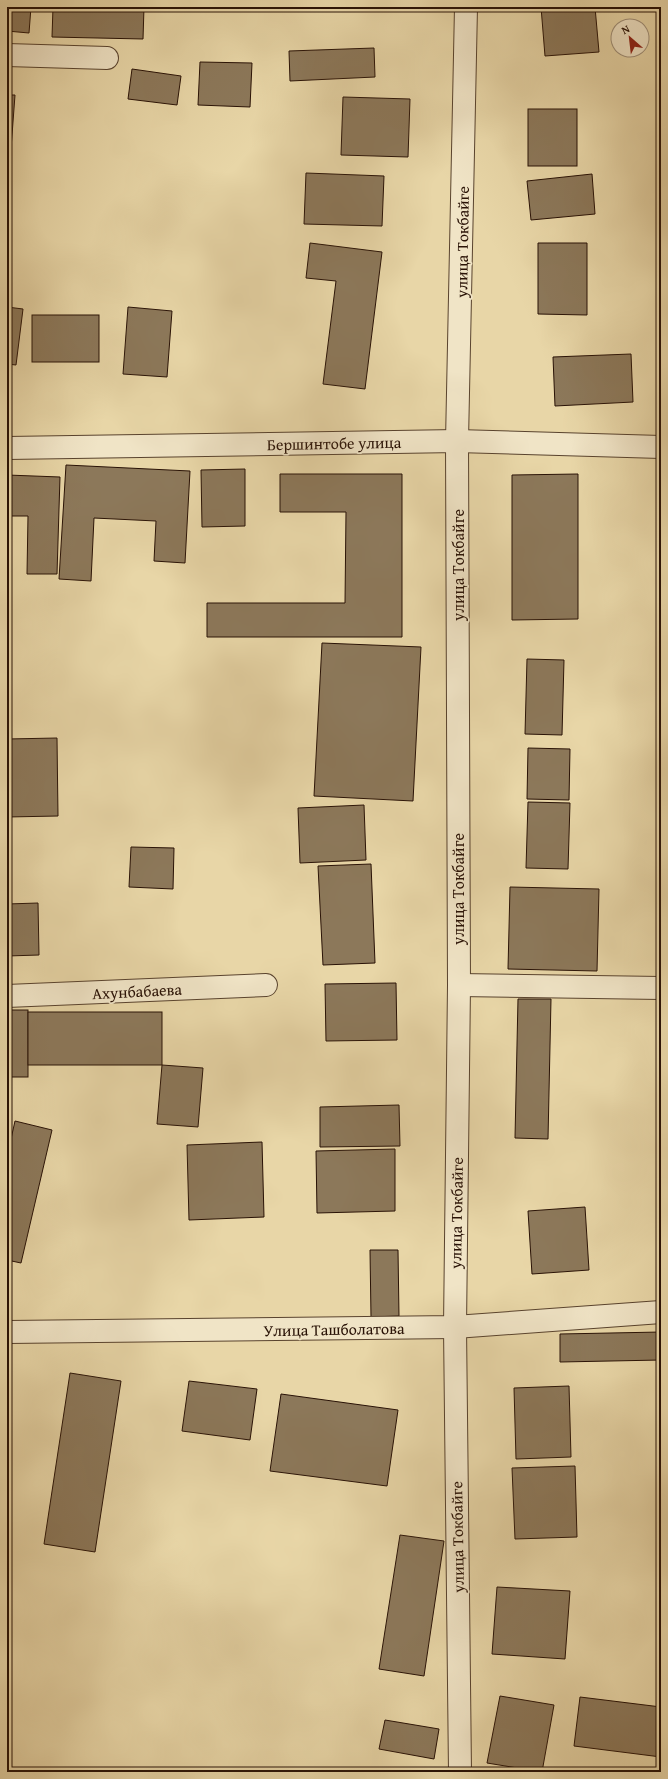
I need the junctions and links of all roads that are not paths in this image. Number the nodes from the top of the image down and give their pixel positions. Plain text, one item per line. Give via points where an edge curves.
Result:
1 (466, 7) edge
2 (7, 55) edge
3 (107, 58) dead end
4 (457, 441) junction
5 (661, 447) edge
6 (7, 448) edge
7 (266, 985) dead end
8 (458, 985) junction
9 (661, 988) edge
10 (7, 996) edge
11 (661, 1312) edge
12 (455, 1328) junction
13 (7, 1332) edge
14 (460, 1772) edge

1 - 4 street, улица Токбайге
2 - 3 street
4 - 5 street, Бершинтобе улица
4 - 6 street, Бершинтобе улица
4 - 8 street, улица Токбайге
7 - 10 street, Ахунбабаева
8 - 9 street
8 - 12 street, улица Токбайге
11 - 12 street, Улица Ташболатова
12 - 13 street, Улица Ташболатова
12 - 14 street, улица Токбайге

